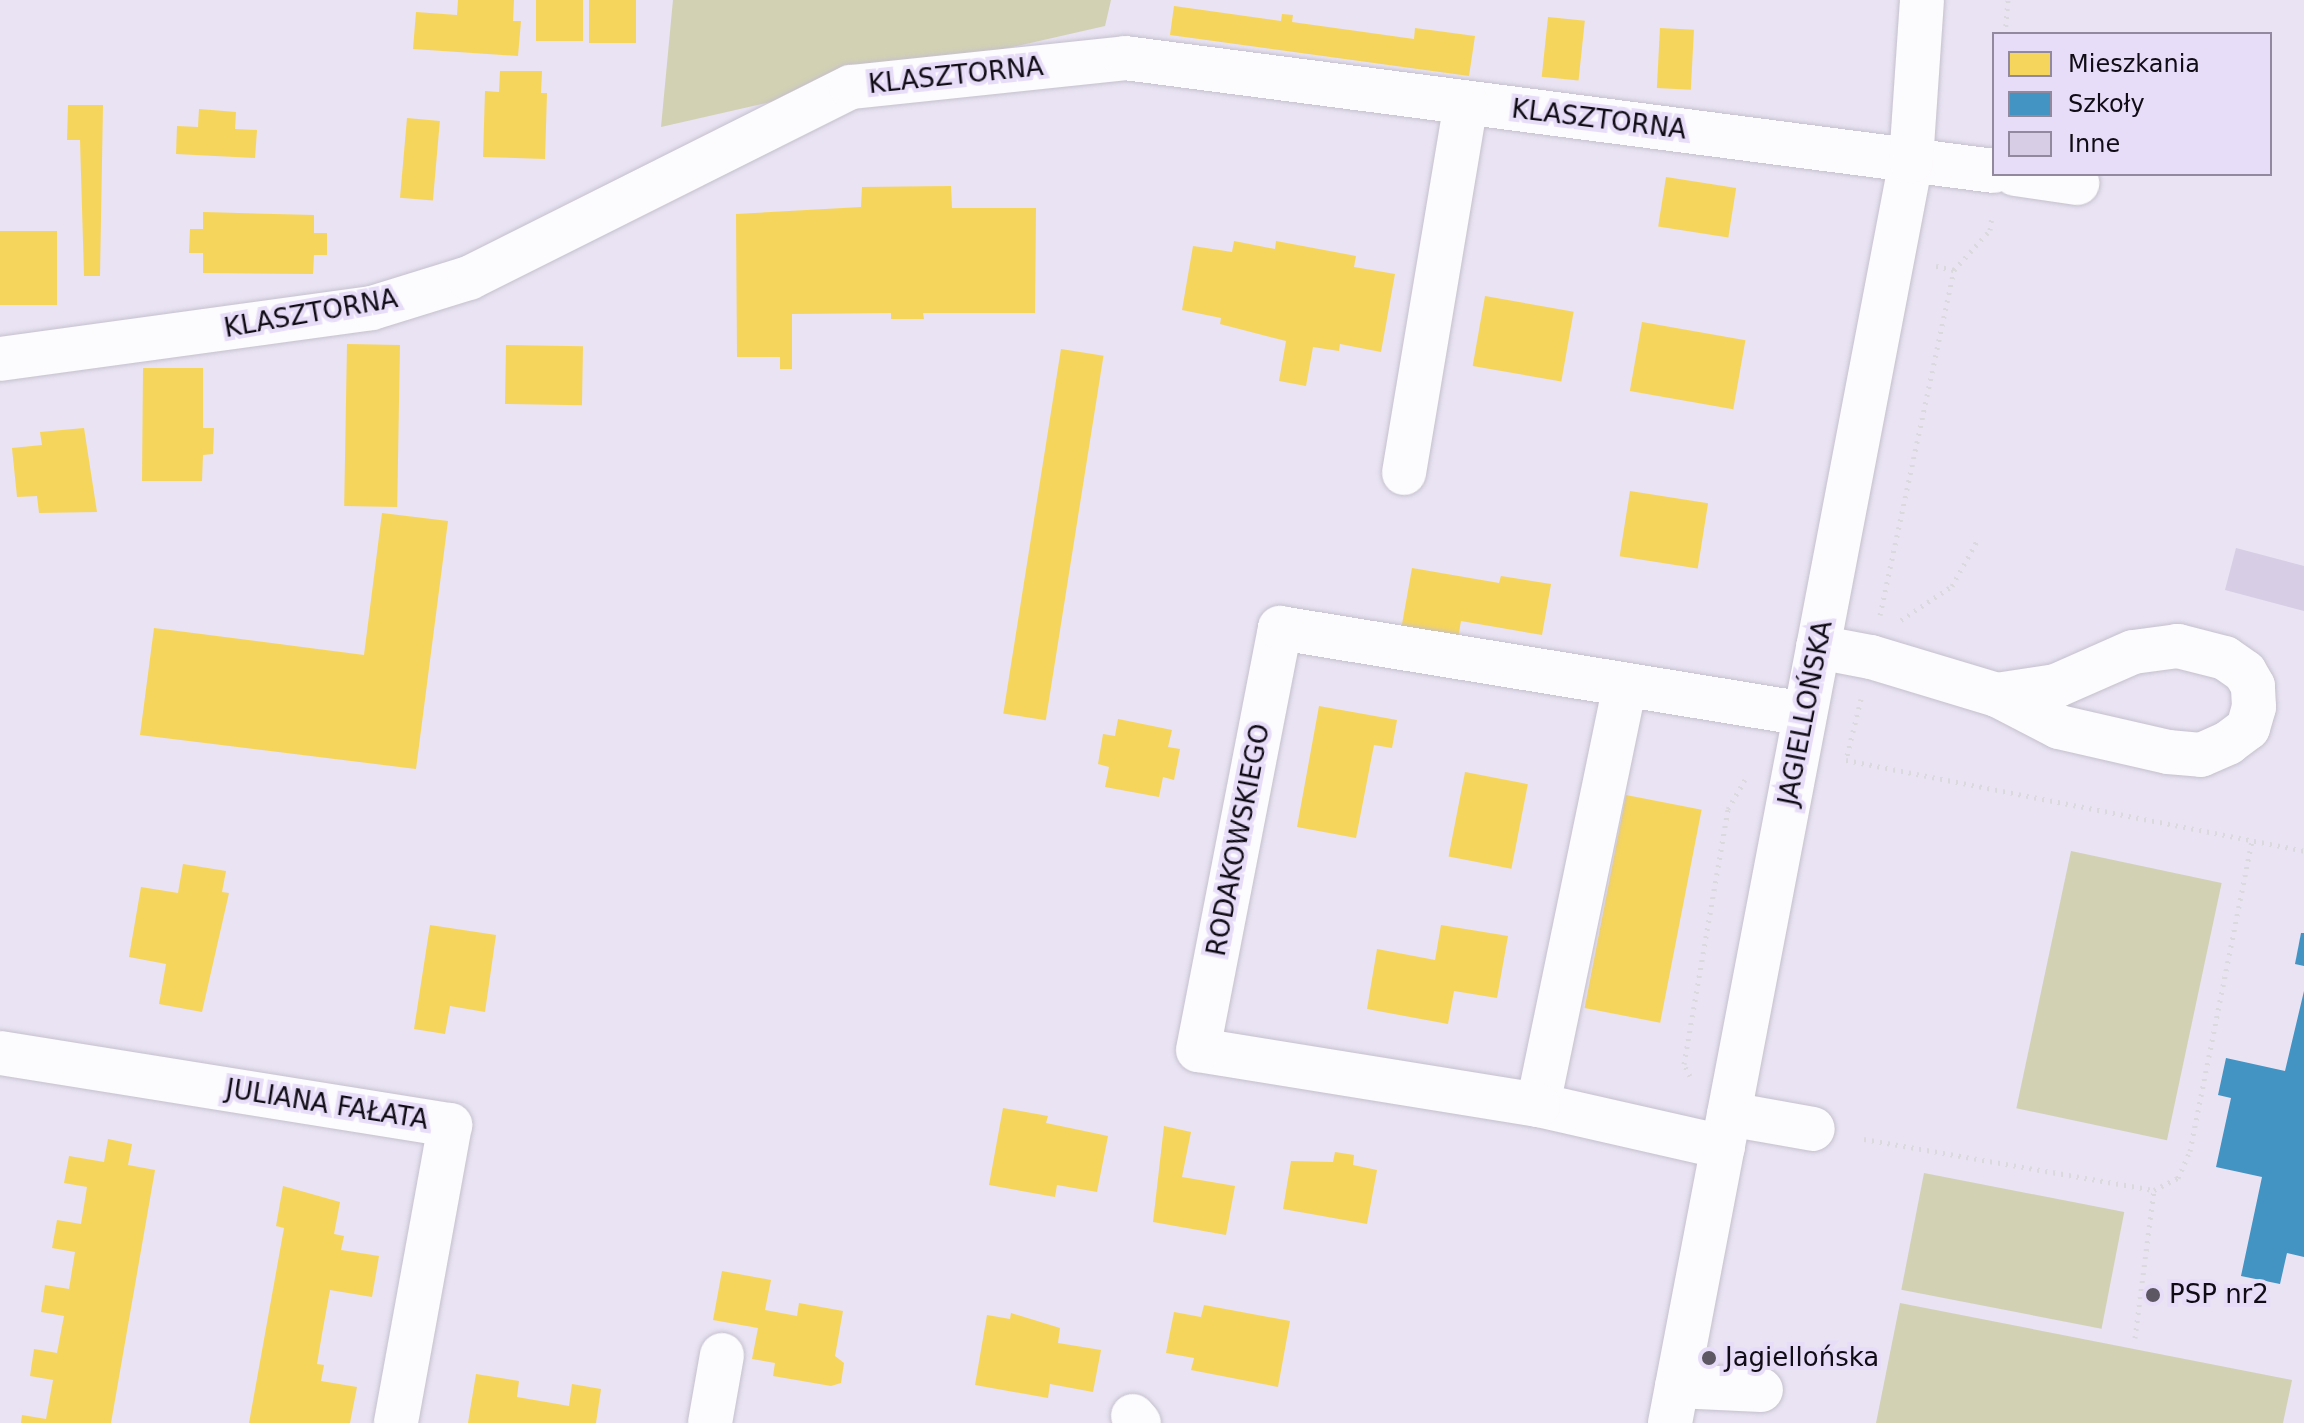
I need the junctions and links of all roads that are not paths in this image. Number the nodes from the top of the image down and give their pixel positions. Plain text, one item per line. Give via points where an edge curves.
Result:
1 (1922, 0) edge
2 (1466, 103) junction
3 (1911, 161) junction
4 (2001, 182) edge
5 (2077, 183) dead end
6 (0, 359) edge
7 (1404, 473) dead end
8 (1818, 647) junction
9 (1625, 685) junction
10 (1997, 695) junction
11 (1805, 714) junction
12 (0, 1053) edge
13 (1538, 1105) junction
14 (1813, 1129) dead end
15 (1726, 1131) junction
16 (722, 1355) dead end
17 (1761, 1390) dead end
18 (1673, 1404) edge
19 (396, 1423) edge
20 (710, 1423) edge

1 - 3 street, JAGIELLOŃSKA
2 - 3 street, KLASZTORNA
2 - 6 street, KLASZTORNA via 1125,58 851,87 469,278 372,308 304,320
2 - 7 street
3 - 4 street, KLASZTORNA
3 - 8 street, JAGIELLOŃSKA
4 - 5 street, KLASZTORNA
8 - 10 street via 1874,646
8 - 11 street, JAGIELLOŃSKA
9 - 11 street, RODAKOWSKIEGO
9 - 13 street
9 - 13 street, RODAKOWSKIEGO via 1280,628 1198,1050
10 - 10 street via 2059,727 2201,755 2248,728 2254,707 2253,686 2245,672 2225,658 2178,646 2133,652 2056,686
11 - 15 street, JAGIELLOŃSKA
12 - 19 street, JULIANA FAŁATA via 450,1125
13 - 15 street, RODAKOWSKIEGO
14 - 15 street, RODAKOWSKIEGO
15 - 18 street, JAGIELLOŃSKA
16 - 20 street
17 - 18 street

